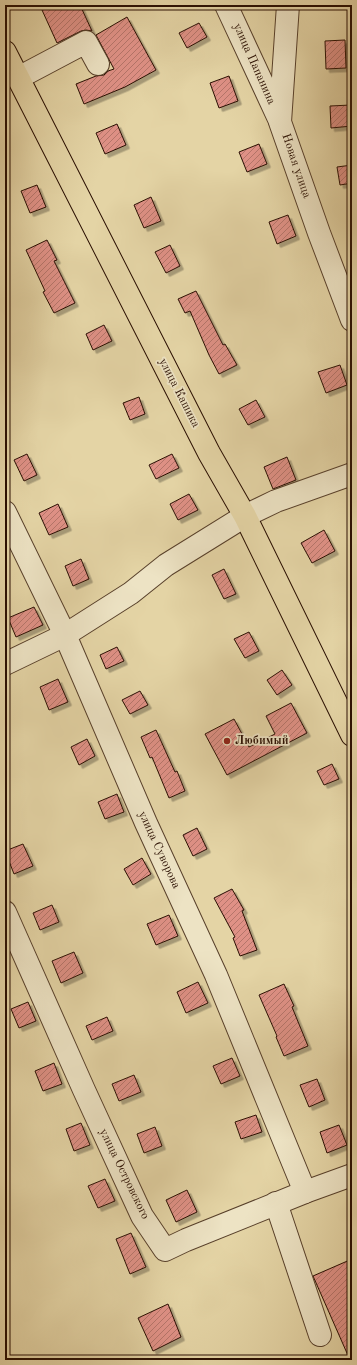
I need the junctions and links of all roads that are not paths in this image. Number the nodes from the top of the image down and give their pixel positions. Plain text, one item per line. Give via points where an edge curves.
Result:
1 (226, 5) edge
2 (288, 5) edge
3 (5, 52) edge
4 (98, 64) dead end
5 (18, 78) junction
6 (280, 122) junction
7 (352, 320) edge
8 (352, 474) edge
9 (5, 512) edge
10 (244, 516) junction
11 (65, 635) junction
12 (5, 664) edge
13 (352, 734) edge
14 (5, 912) edge
15 (352, 1174) edge
16 (305, 1192) junction
17 (276, 1203) junction
18 (320, 1336) dead end

1 - 6 street, улица Папанина
2 - 6 street, Новая улица
3 - 5 highway, улица Кашика
4 - 5 street via 86,42
5 - 10 highway, улица Кашика via 209,453
6 - 7 street, Новая улица
8 - 10 street via 276,501
9 - 11 street, улица Суворова
10 - 11 street via 166,565 131,593
10 - 13 highway, улица Кашика
11 - 12 street
11 - 16 street, улица Суворова via 146,823 216,975
14 - 17 street, улица Островского via 142,1216 165,1250
15 - 16 street, улица Островского
16 - 17 street, улица Островского
17 - 18 street

